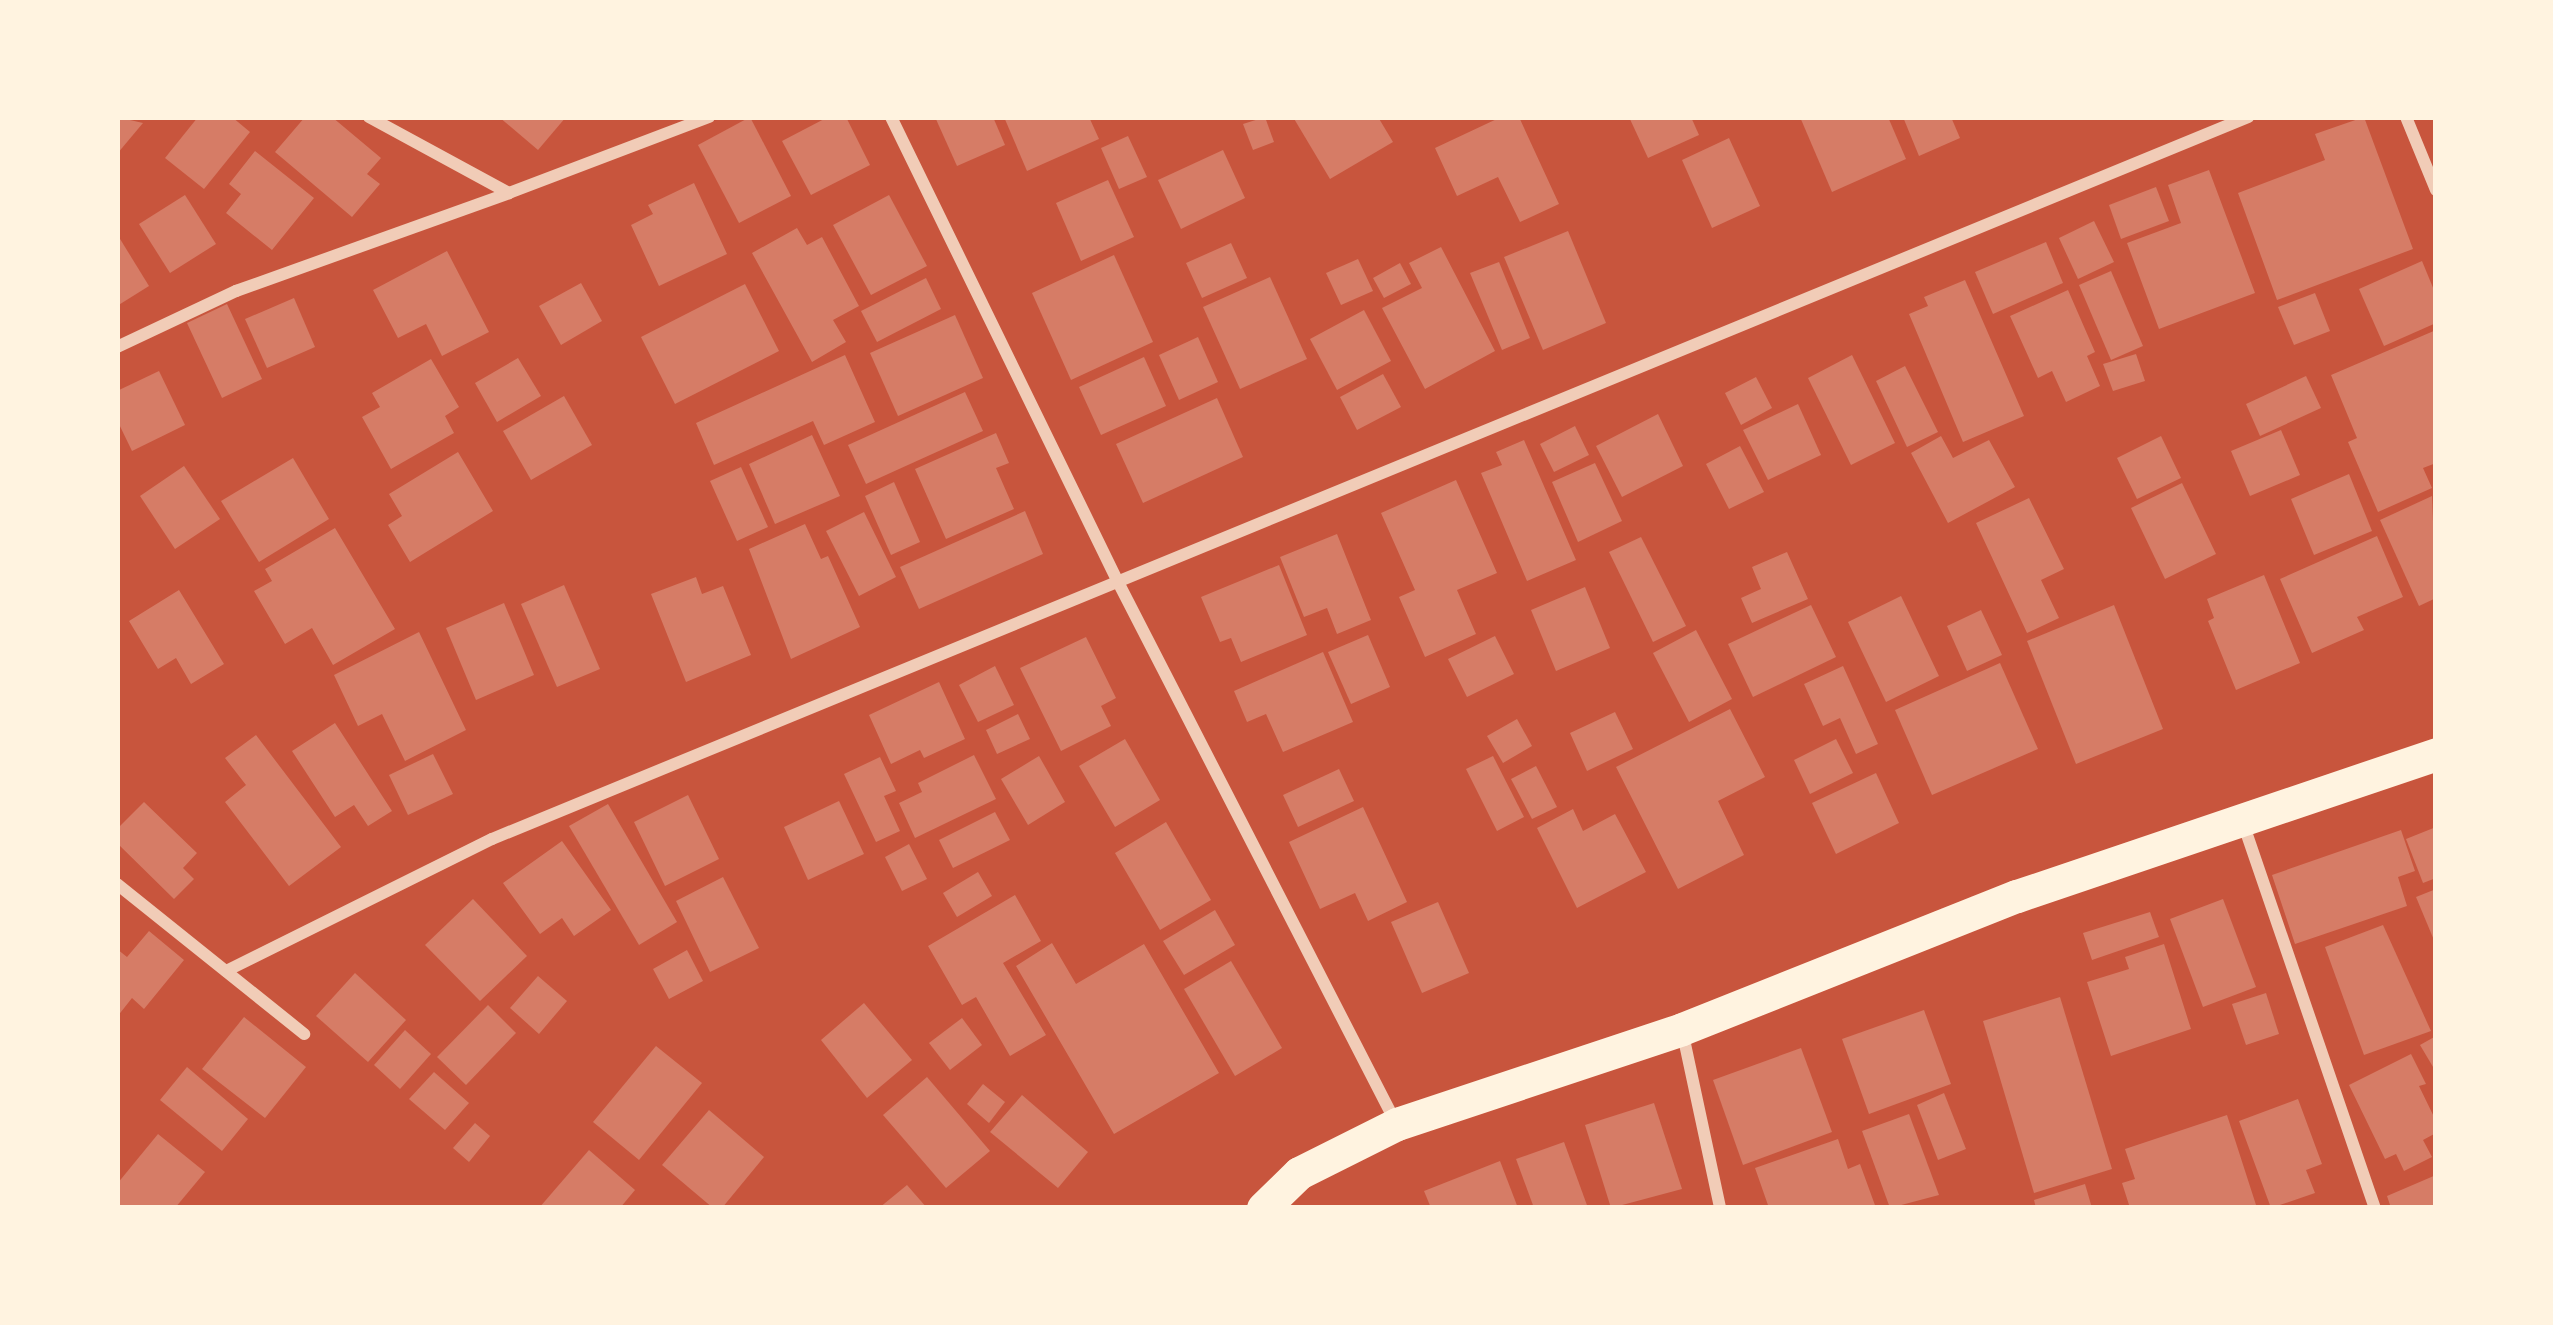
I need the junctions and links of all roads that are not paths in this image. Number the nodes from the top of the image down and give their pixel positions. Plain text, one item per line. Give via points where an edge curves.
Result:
1 (369, 117) edge
2 (709, 117) edge
3 (891, 117) edge
4 (2248, 117) edge
5 (2406, 117) edge
6 (2436, 190) edge
7 (509, 193) junction
8 (117, 347) edge
9 (1117, 580) junction
10 (2436, 754) edge
11 (2242, 818) junction
12 (117, 884) edge
13 (226, 970) junction
14 (1682, 1029) junction
15 (304, 1034) dead end
16 (1396, 1124) junction
17 (1263, 1208) edge
18 (1720, 1208) edge
19 (2375, 1208) edge

1 - 7 street
2 - 7 street
3 - 9 street
4 - 9 street
5 - 6 street
7 - 8 street via 236,291
9 - 13 street via 492,839
9 - 16 street
10 - 11 highway
11 - 14 highway via 2017,896
11 - 19 street
12 - 13 street
13 - 15 street
14 - 16 highway
14 - 18 street
16 - 17 highway via 1299,1173

